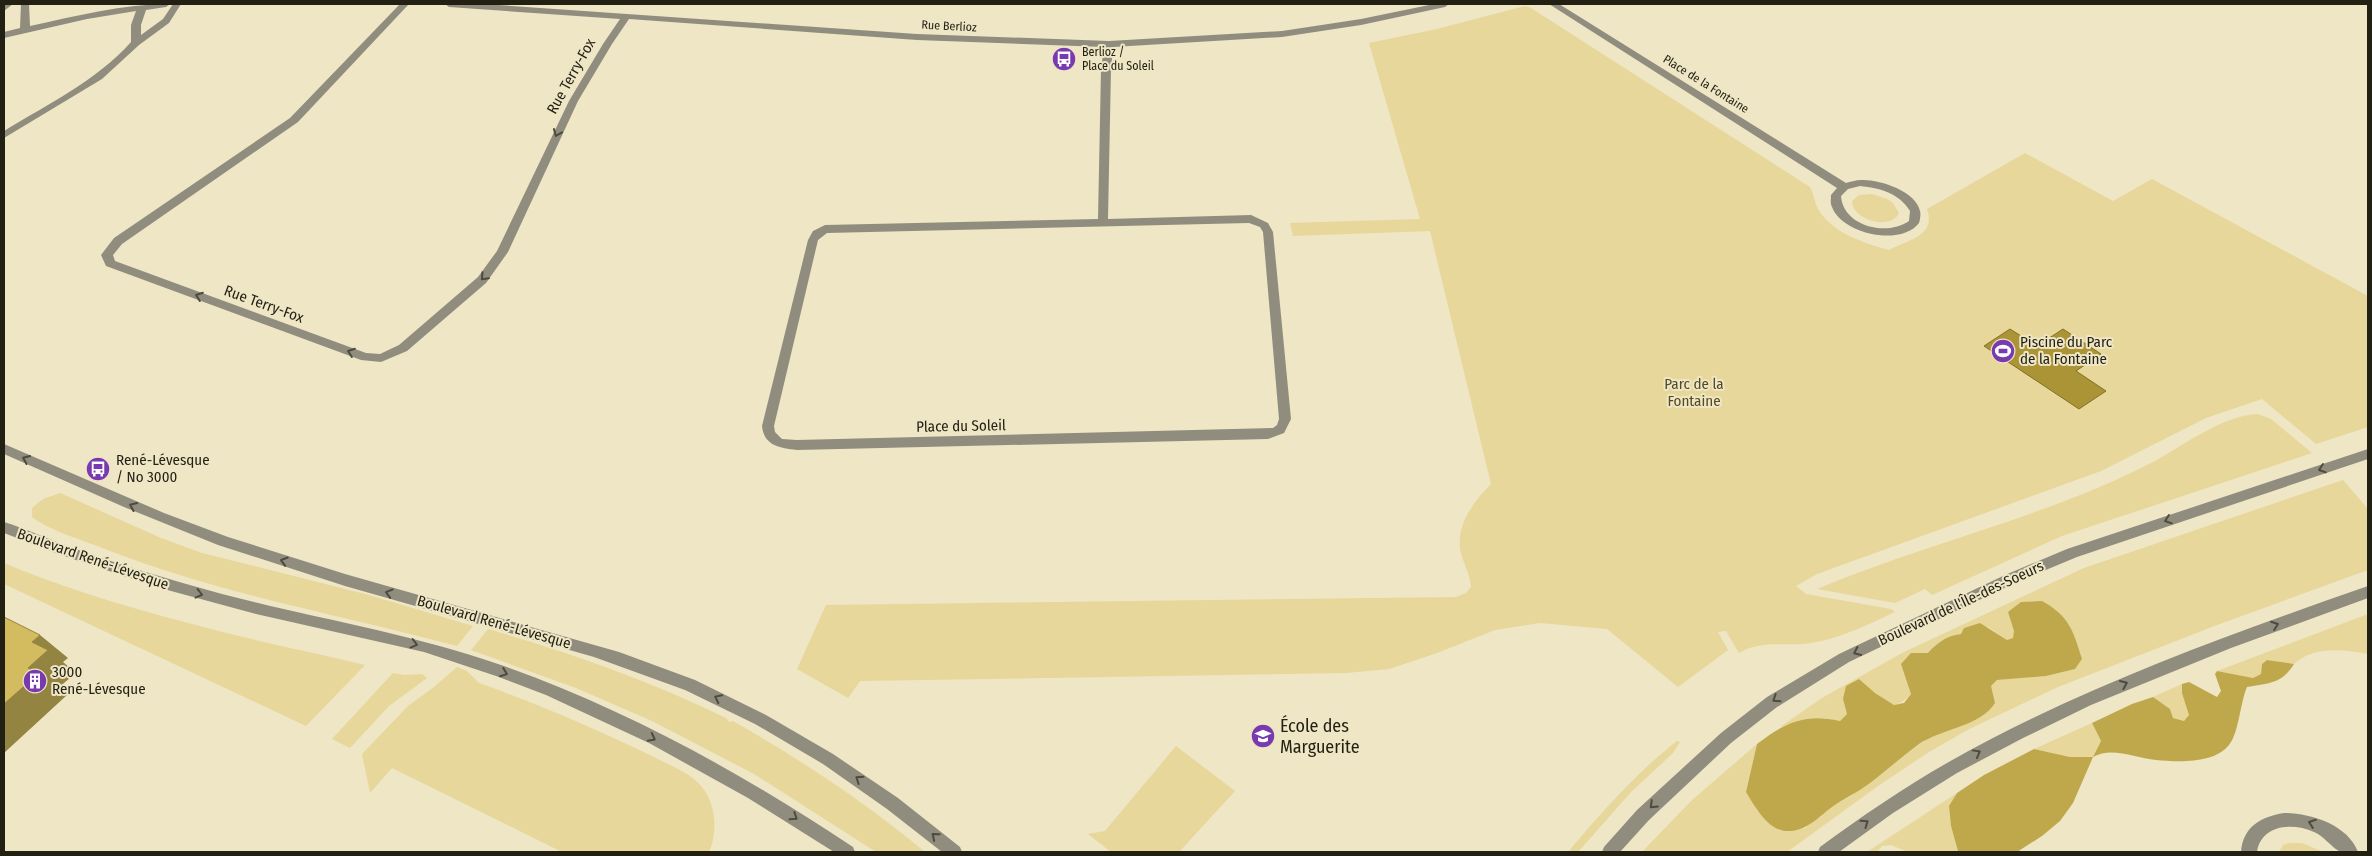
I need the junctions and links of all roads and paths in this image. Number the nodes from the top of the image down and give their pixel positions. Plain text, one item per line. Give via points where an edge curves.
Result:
1 (9, 4) edge
2 (26, 4) edge
3 (166, 4) edge
4 (177, 4) edge
5 (405, 4) edge
6 (449, 4) edge
7 (1446, 4) edge
8 (1553, 4) edge
9 (142, 7) junction
10 (4, 8) edge
11 (627, 16) junction
12 (25, 30) junction
13 (4, 35) edge
14 (136, 43) junction
15 (1109, 44) junction
16 (4, 135) edge
17 (1844, 187) junction
18 (1103, 223) junction
19 (4, 449) edge
20 (2368, 454) edge
21 (4, 527) edge
22 (2368, 592) edge
23 (847, 852) edge
24 (954, 852) edge
25 (1610, 852) edge
26 (1826, 852) edge
27 (2249, 852) edge
28 (2350, 852) edge

1 - 10 street
2 - 12 street
3 - 9 street
4 - 14 street via 166,21
11 -> 5 street, Rue Terry-Fox via 579,89 510,236 488,272 418,336 393,354 381,358 365,357 110,263 107,254 118,241 294,120
6 - 11 street, Rue Berlioz
7 - 15 street, Rue Berlioz via 1282,34
8 - 17 street, Place de la Fontaine
9 - 12 street
9 - 14 street via 136,25
11 - 15 street, Rue Berlioz via 917,37
12 - 13 street
14 - 16 street via 92,83
15 - 18 street
17 - 17 street via 1836,195 1836,206 1842,215 1858,226 1890,232 1914,223 1913,207 1895,191 1867,184
18 - 18 street, Place du Soleil via 834,228 821,232 813,240 782,366 768,426 771,438 784,445 797,445 1268,434 1281,430 1285,419 1268,232 1264,225 1246,219
24 -> 19 street, Boulevard René-Lévesque via 880,793 822,754 690,684 605,654 233,545 145,511
20 -> 25 street, Boulevard de l'Île-des-Soeurs via 2054,560 1844,658 1772,702 1726,738 1643,814
21 -> 23 street, Boulevard René-Lévesque via 116,570 184,590 401,641 498,670 582,704 711,768 773,803
26 -> 22 street via 1934,777 2043,719 2185,659
28 -> 27 street via 2318,825 2290,819 2256,830 2249,843

